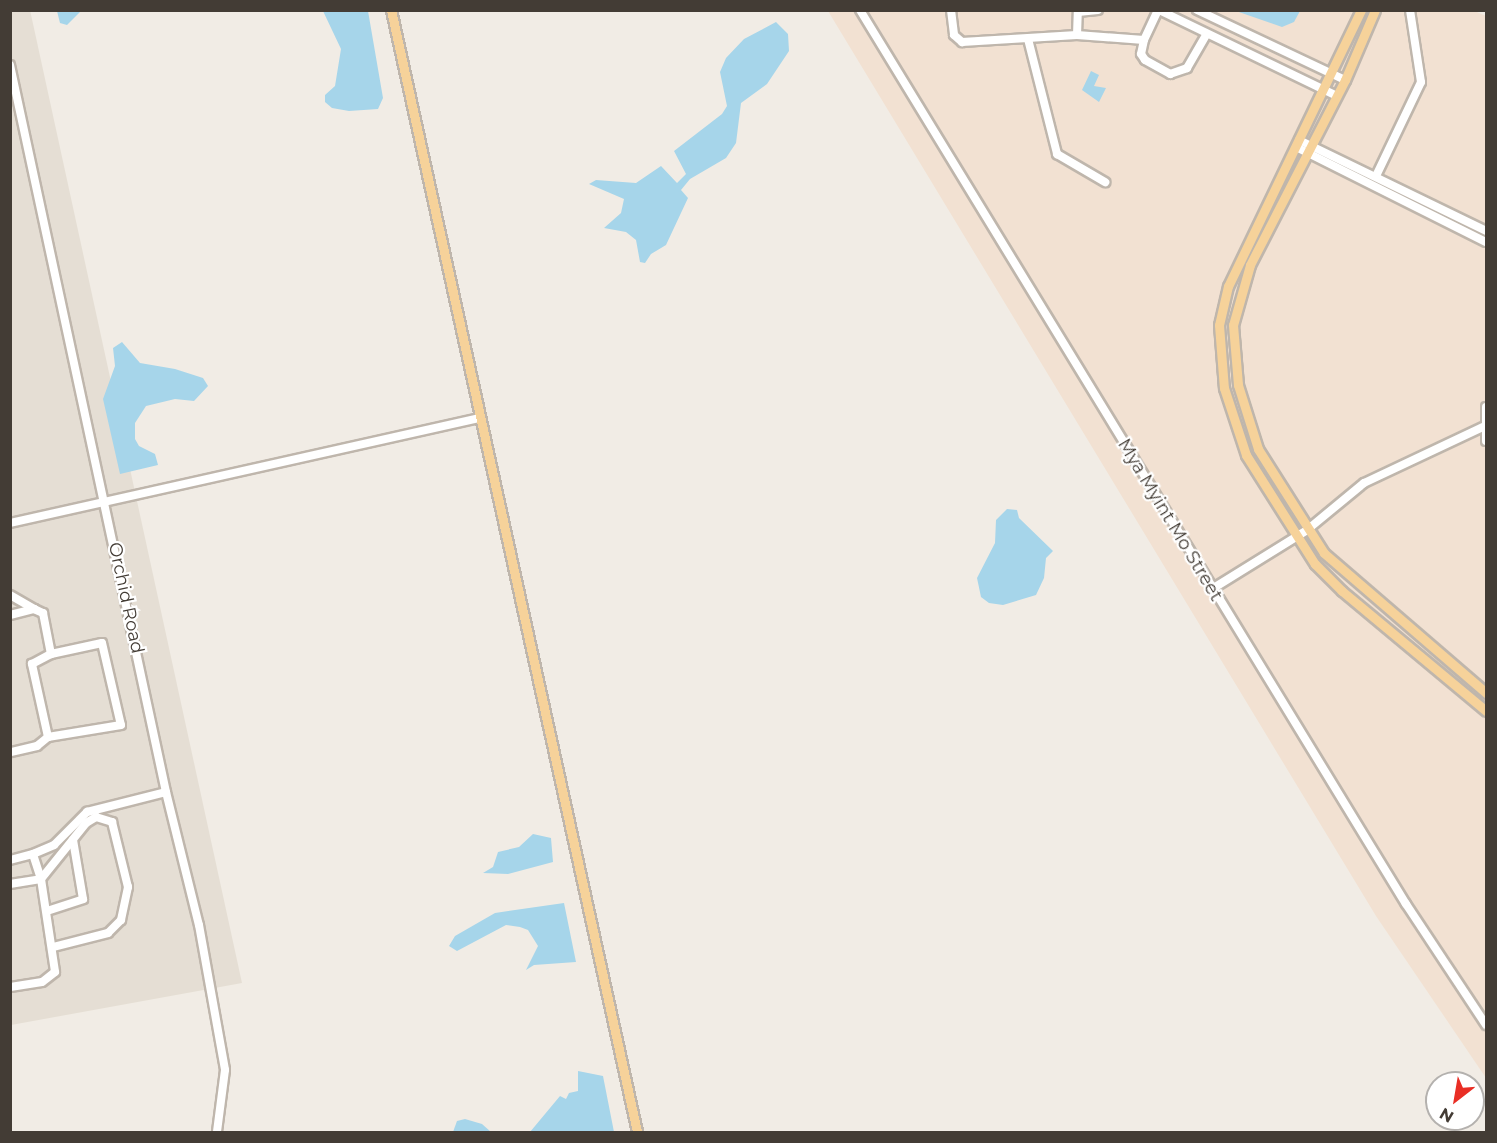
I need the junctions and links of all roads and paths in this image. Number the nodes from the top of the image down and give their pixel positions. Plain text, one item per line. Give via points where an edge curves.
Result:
1 (391, 10) edge
2 (860, 10) edge
3 (951, 10) edge
4 (1098, 10) edge
5 (1159, 10) edge
6 (1197, 10) edge
7 (1361, 10) edge
8 (1375, 10) edge
9 (1410, 10) edge
10 (1078, 11) edge
11 (1207, 34) junction
12 (1077, 35) junction
13 (1028, 39) junction
14 (1144, 39) junction
15 (10, 65) edge
16 (1333, 74) junction
17 (1345, 80) junction
18 (1325, 91) junction
19 (1337, 96) junction
20 (1297, 143) junction
21 (1309, 149) junction
22 (1376, 176) junction
23 (1105, 182) dead end
24 (1424, 200) junction
25 (1419, 210) junction
26 (1486, 231) edge
27 (1486, 242) edge
28 (1486, 407) edge
29 (479, 418) junction
30 (1485, 426) junction
31 (1486, 441) edge
32 (106, 499) junction
33 (10, 523) edge
34 (1307, 530) junction
35 (1296, 536) junction
36 (1212, 589) junction
37 (10, 595) edge
38 (34, 609) junction
39 (10, 615) edge
40 (51, 654) junction
41 (1486, 693) edge
42 (1486, 711) edge
43 (48, 737) junction
44 (10, 752) edge
45 (166, 792) junction
46 (73, 840) junction
47 (33, 854) junction
48 (10, 860) edge
49 (42, 879) junction
50 (10, 884) edge
51 (47, 911) junction
52 (53, 947) junction
53 (10, 987) edge
54 (1486, 1025) edge
55 (217, 1132) edge
56 (637, 1132) edge

1 - 29 main road
2 - 36 street, Mya Myint Mo Street
3 - 13 street via 957,40
4 - 10 street
5 - 11 street
5 - 14 street
6 - 16 street
7 - 16 main road
8 - 17 main road
9 - 22 street via 1421,82
10 - 12 street
11 - 14 street via 1187,68 1170,74 1144,60
11 - 18 street
12 - 13 street
12 - 14 street
13 - 23 street via 1057,154
15 - 32 street, Orchid Road
16 - 17 street
16 - 18 main road
17 - 19 main road
18 - 19 street
18 - 20 main road
19 - 21 main road
20 - 21 street
20 - 35 main road via 1253,228 1224,296 1219,357 1224,388 1246,455
21 - 22 street
21 - 25 street
21 - 34 main road via 1250,265 1233,325 1233,354 1245,414 1258,449
22 - 24 street
24 - 25 street
24 - 26 street
25 - 27 street
28 - 30 street
29 - 32 street
29 - 56 main road
30 - 31 street
30 - 34 street via 1364,483
32 - 33 street
32 - 45 street, Orchid Road
34 - 35 street
34 - 41 main road via 1350,580
35 - 36 street
35 - 42 main road via 1342,591
36 - 54 street, Mya Myint Mo Street via 1406,904
37 - 38 street
38 - 39 street
38 - 40 street via 43,613
40 - 43 street via 32,664
40 - 43 street via 102,643 121,725
43 - 44 street via 37,746
45 - 47 street via 87,812 54,845
45 - 55 street, Orchid Road via 199,925 225,1070
46 - 49 street
46 - 51 street via 83,899
46 - 52 street via 96,817 112,822 128,887 128,906 122,920 108,933
47 - 48 street
47 - 49 street
49 - 50 street
49 - 51 street
51 - 52 street
52 - 53 street via 55,972 42,982

